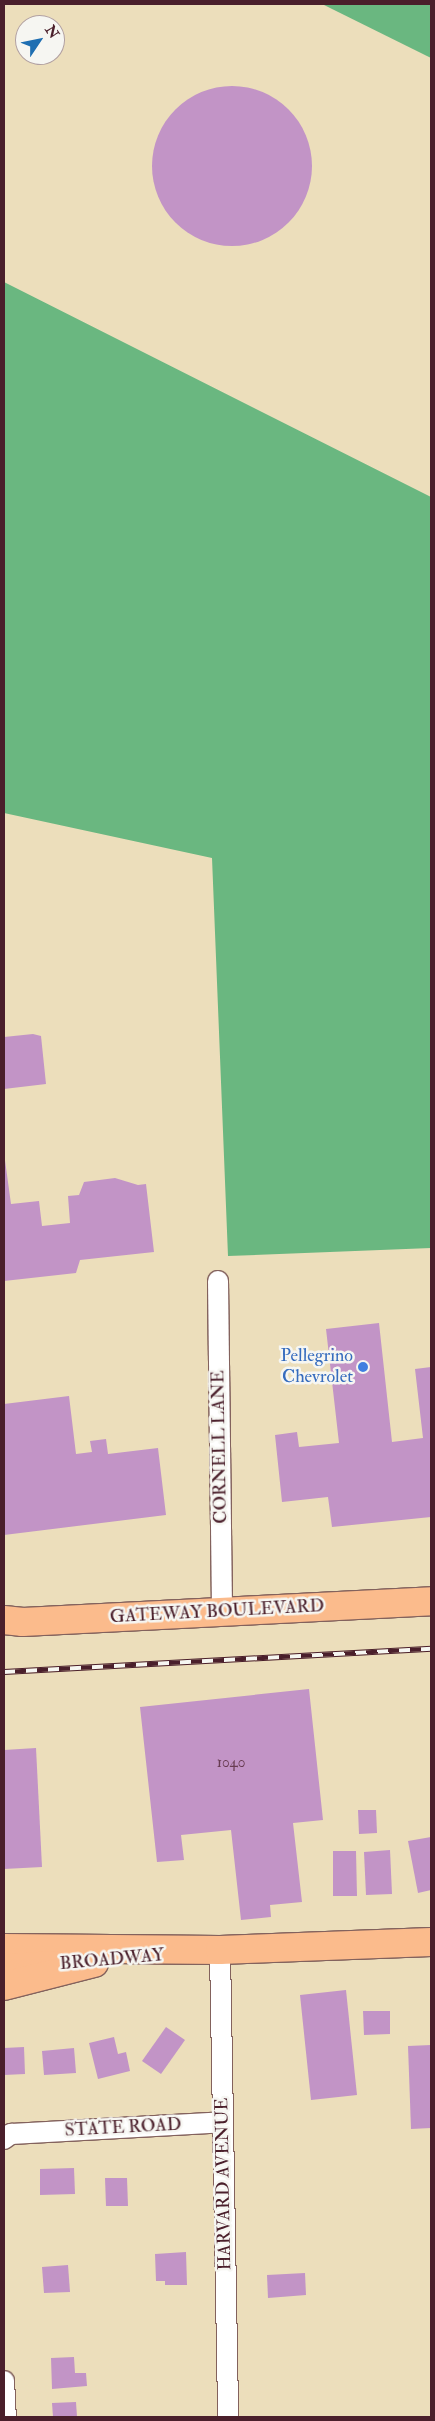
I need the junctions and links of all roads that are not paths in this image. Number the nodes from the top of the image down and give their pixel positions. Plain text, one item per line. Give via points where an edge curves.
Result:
1 (218, 1281) dead end
2 (431, 1601) edge
3 (222, 1612) junction
4 (10, 1622) edge
5 (431, 1942) edge
6 (4, 1948) edge
7 (220, 1950) junction
8 (94, 1963) junction
9 (4, 1968) edge
10 (4, 1986) edge
11 (223, 2122) junction
12 (4, 2139) edge
13 (4, 2381) edge
14 (6, 2417) edge
15 (228, 2417) edge

1 - 3 street, CORNELL LANE
2 - 3 main road, GATEWAY BOULEVARD
3 - 4 main road, GATEWAY BOULEVARD
5 - 7 main road, BROADWAY
6 - 7 main road, BROADWAY
7 - 8 main road, BROADWAY
7 - 11 street, HARVARD AVENUE
8 - 9 main road, BROADWAY
8 - 10 main road
11 - 12 street, STATE ROAD via 23,2133 11,2134
11 - 15 street, HARVARD AVENUE
13 - 14 street

